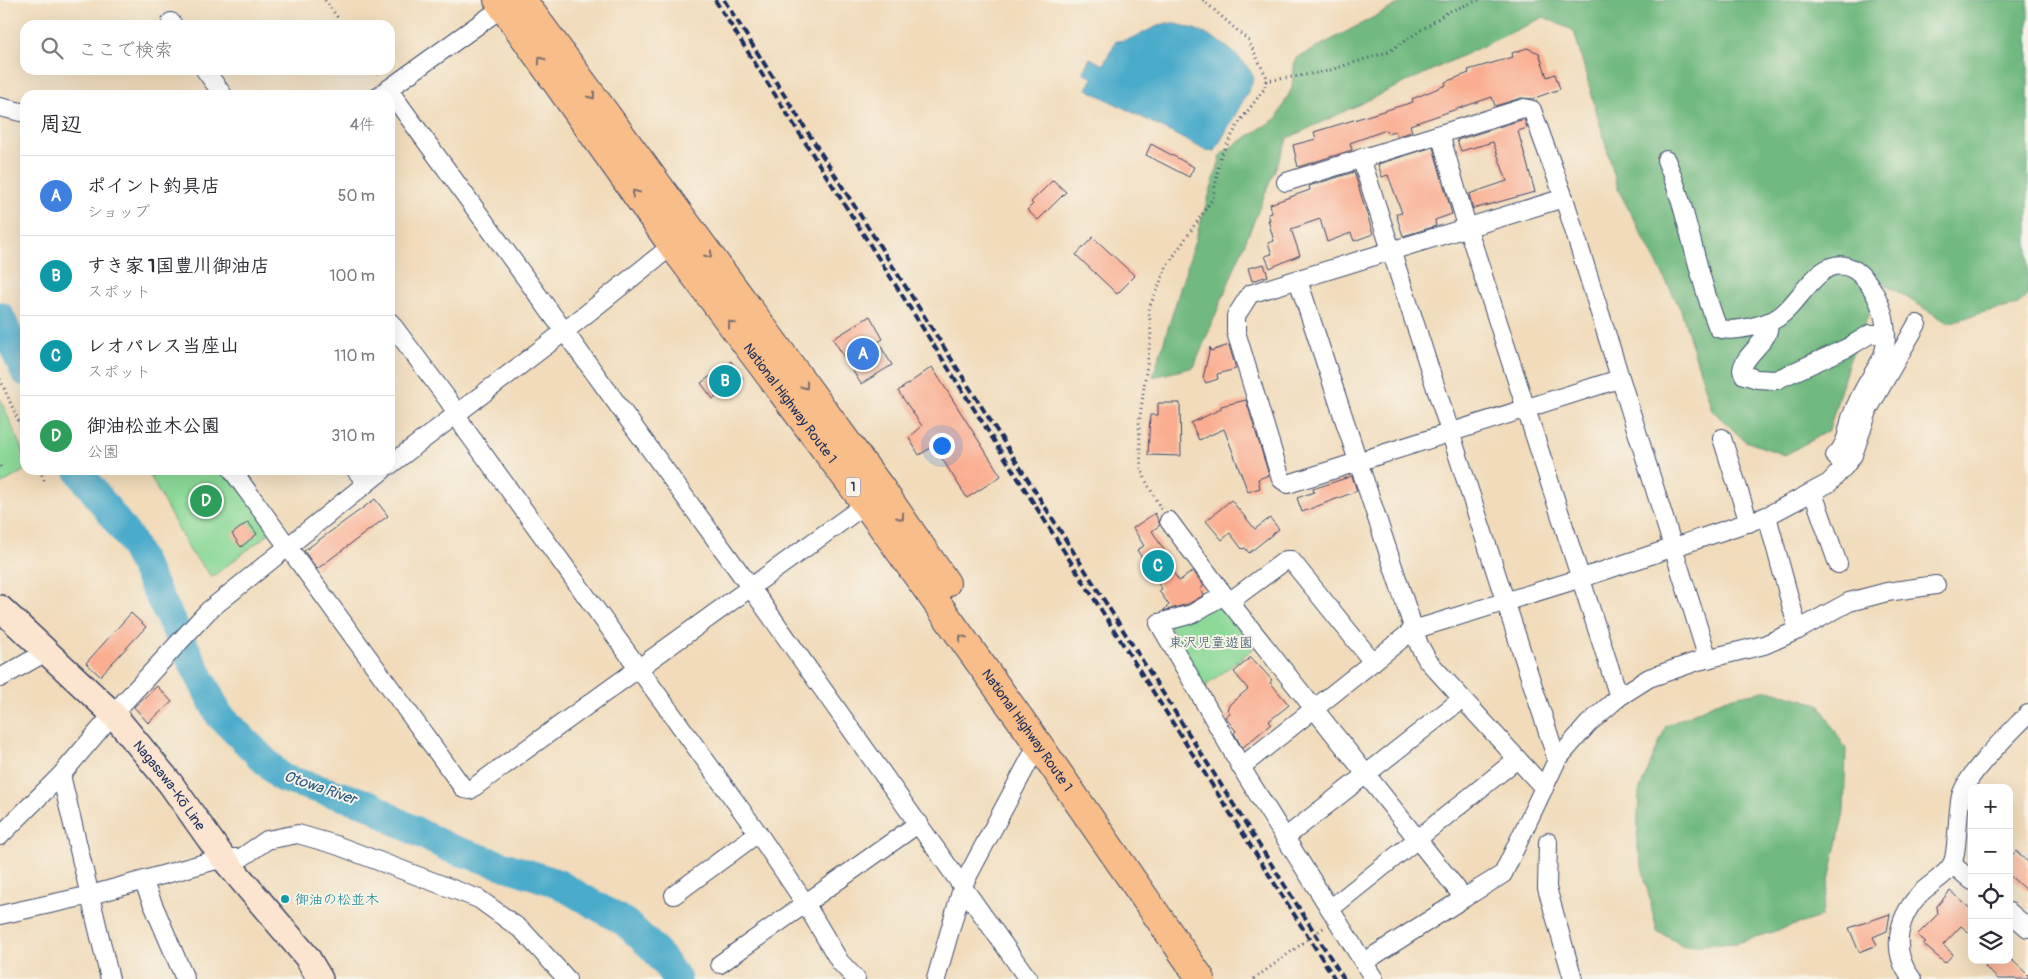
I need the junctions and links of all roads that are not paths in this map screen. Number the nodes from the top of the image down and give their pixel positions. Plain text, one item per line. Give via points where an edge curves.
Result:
1 (508, 2) edge
2 (209, 75) edge
3 (219, 90) edge
4 (387, 90) edge
5 (0, 107) edge
6 (395, 107) edge
7 (20, 113) edge
8 (1440, 134) junction
9 (1361, 158) junction
10 (1666, 160) dead end
11 (1286, 182) dead end
12 (1564, 198) junction
13 (1468, 226) junction
14 (681, 238) junction
15 (1393, 252) junction
16 (1298, 280) junction
17 (1768, 322) junction
18 (1917, 324) dead end
19 (395, 329) edge
20 (565, 331) junction
21 (1886, 334) junction
22 (1619, 380) junction
23 (1527, 410) junction
24 (456, 414) junction
25 (1451, 434) junction
26 (1722, 438) dead end
27 (395, 460) edge
28 (1359, 461) junction
29 (1845, 466) junction
30 (236, 475) edge
31 (361, 476) edge
32 (1813, 493) junction
33 (866, 504) junction
34 (1767, 516) junction
35 (1169, 521) road end
36 (1748, 523) junction
37 (288, 545) junction
38 (1673, 548) junction
39 (1838, 564) dead end
40 (1582, 578) junction
41 (1936, 585) dead end
42 (751, 588) junction
43 (1227, 599) junction
44 (1504, 602) junction
45 (0, 609) edge
46 (1413, 630) junction
47 (1798, 630) junction
48 (46, 652) junction
49 (1708, 659) junction
50 (1373, 662) junction
51 (640, 668) junction
52 (0, 678) edge
53 (1620, 697) junction
54 (1462, 699) junction
55 (1315, 709) junction
56 (113, 714) junction
57 (2028, 714) edge
58 (1038, 744) junction
59 (1516, 760) junction
60 (1557, 760) junction
61 (1241, 767) junction
62 (1366, 775) junction
63 (61, 776) junction
64 (1544, 788) junction
65 (919, 824) junction
66 (758, 833) junction
67 (0, 836) edge
68 (1286, 837) junction
69 (1416, 838) junction
70 (1548, 842) dead end
71 (223, 858) junction
72 (1952, 864) junction
73 (1968, 878) edge
74 (143, 881) junction
75 (963, 885) junction
76 (91, 895) junction
77 (674, 895) dead end
78 (1464, 898) junction
79 (805, 903) junction
80 (2013, 915) edge
81 (0, 916) edge
82 (1328, 917) junction
83 (2028, 928) edge
84 (1364, 962) junction
85 (720, 964) dead end
86 (110, 979) edge
87 (186, 979) edge
88 (320, 979) edge
89 (567, 979) edge
90 (855, 979) edge
91 (936, 979) edge
92 (1028, 979) edge
93 (1201, 979) edge
94 (1220, 979) edge
95 (1374, 979) edge
96 (1573, 979) edge
97 (1912, 979) edge

1 - 4 street
1 - 14 highway, National Highway Route 1 / 1
2 - 3 street
5 - 7 street
6 - 20 street
8 - 9 street
8 - 12 street via 1529,108 1534,113
8 - 13 street
9 - 11 street
9 - 15 street
10 - 17 street via 1678,189 1718,328 1731,329
12 - 13 street
12 - 22 street
13 - 15 street
13 - 23 street
14 - 20 street
33 -> 14 highway, National Highway Route 1 / 1
14 -> 94 highway, National Highway Route 1 / 1 via 882,490
15 - 16 street
15 - 25 street
16 - 28 street
16 - 28 street via 1250,294 1236,316 1236,332 1281,479 1288,484
17 - 21 street via 1782,315 1821,272 1845,267 1861,274 1875,292
17 - 21 street via 1767,332 1742,370 1748,377 1766,381 1780,379 1870,334
18 - 29 street via 1869,408 1853,455
19 - 24 street
20 - 24 street
20 - 42 street
21 - 29 street via 1884,356 1864,389 1850,420 1845,441 1835,456
22 - 23 street
22 - 38 street
23 - 25 street
23 - 40 street
24 - 27 street
24 - 51 street
25 - 28 street
25 - 44 street
26 - 36 street
28 - 46 street
29 - 32 street via 1834,479
30 - 37 street
31 - 37 street
32 - 34 street
32 - 39 street
33 - 42 street
58 -> 33 highway, National Highway Route 1 / 1
34 - 36 street
34 - 47 street
35 - 43 street
36 - 38 street
37 - 51 street via 464,789 470,790
37 - 56 street via 208,611
38 - 40 street
38 - 49 street
40 - 44 street
40 - 53 street
41 - 47 street via 1887,592 1849,602
42 - 51 street
42 - 65 street
43 - 50 street via 1286,560 1291,560
43 - 55 street
43 - 61 street via 1158,623
44 - 46 street
44 - 60 street
45 - 48 main road, Nagasawa-Kō Line
46 - 50 street
46 - 54 street via 1428,661
47 - 49 street via 1764,645
48 - 52 street
48 - 56 main road, Nagasawa-Kō Line
49 - 53 street via 1649,678
50 - 55 street
51 - 66 street
53 - 60 street via 1582,731
54 - 59 street
54 - 62 street
55 - 61 street
55 - 62 street
56 - 63 street
56 - 71 main road, Nagasawa-Kō Line via 170,782
57 - 72 street via 1964,788
58 - 75 street
58 - 93 highway, National Highway Route 1 / 1
59 - 64 street
59 - 69 street
60 - 64 street
61 - 68 street
62 - 68 street
62 - 69 street
63 - 67 street
63 - 76 street
64 - 78 street via 1507,868 1497,879
65 - 75 street
65 - 79 street
66 - 77 street
66 - 79 street
68 - 82 street
69 - 78 street
69 - 82 street
70 - 96 street via 1548,888
71 - 74 street
71 - 88 main road, Nagasawa-Kō Line
71 - 89 street via 241,858 267,840 298,834 336,846 479,900 523,931
72 - 73 street
72 - 97 street via 1921,893 1902,922 1898,935 1899,951
74 - 76 street
74 - 87 street
75 - 91 street
75 - 92 street
76 - 81 street
76 - 86 street
78 - 84 street
79 - 85 street
79 - 90 street via 840,962
80 - 83 street
82 - 84 street
84 - 95 street

